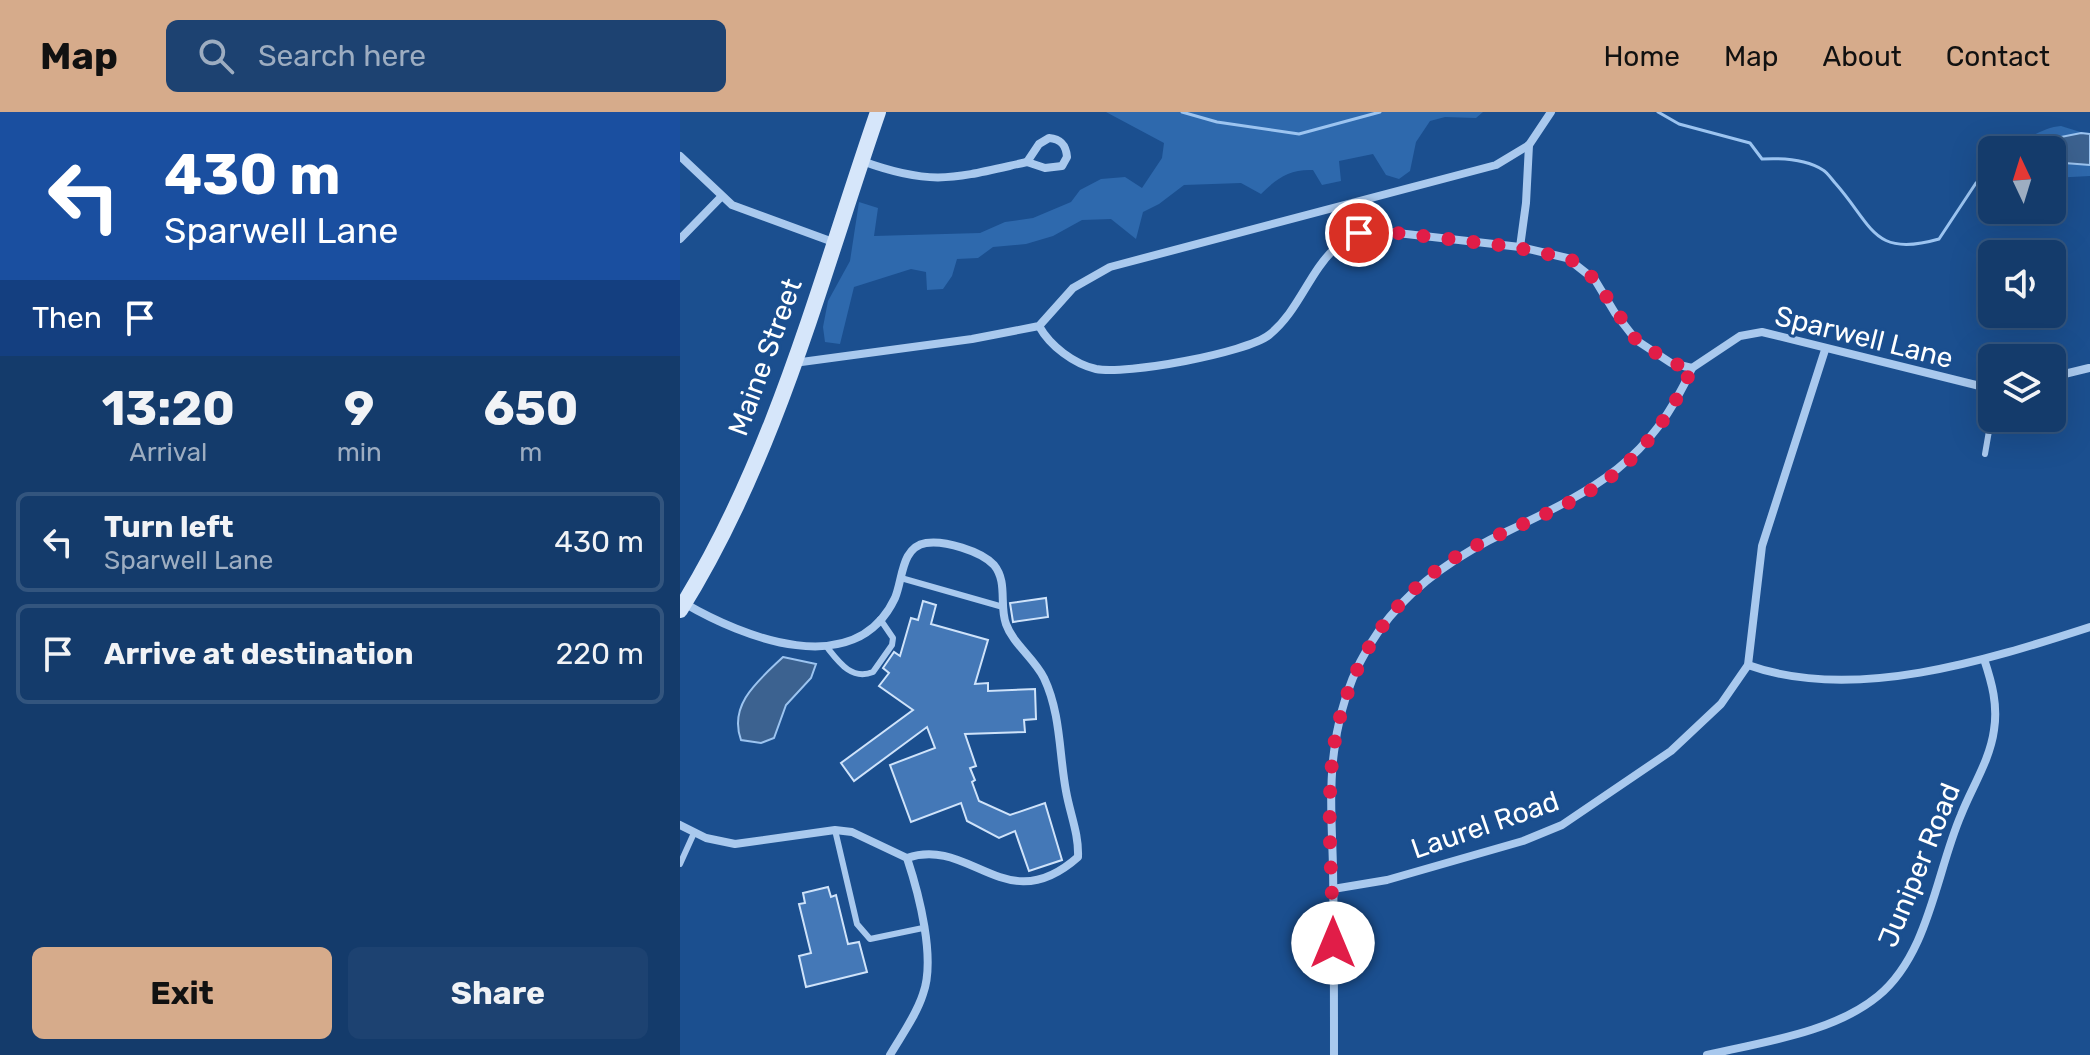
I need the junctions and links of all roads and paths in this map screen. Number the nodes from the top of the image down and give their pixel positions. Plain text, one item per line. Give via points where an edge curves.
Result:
1 (878, 112) edge
2 (1551, 112) edge
3 (1529, 145) junction
4 (680, 156) edge
5 (861, 160) junction
6 (1027, 162) junction
7 (721, 197) junction
8 (680, 239) edge
9 (833, 242) junction
10 (1520, 247) junction
11 (1039, 326) junction
12 (1825, 350) junction
13 (793, 363) junction
14 (2089, 367) edge
15 (1692, 368) junction
16 (2066, 373) edge
17 (1978, 386) edge
18 (1989, 432) edge
19 (1985, 454) dead end
20 (901, 578) junction
21 (682, 607) edge
22 (1003, 607) junction
23 (880, 619) junction
24 (2090, 627) edge
25 (826, 646) junction
26 (1984, 659) junction
27 (1748, 665) junction
28 (680, 825) edge
29 (835, 830) junction
30 (694, 833) junction
31 (907, 858) junction
32 (680, 864) edge
33 (1333, 889) junction
34 (923, 928) junction
35 (890, 1055) edge
36 (1334, 1055) edge
37 (1707, 1055) edge

1 - 5 street, Maine Street
2 - 3 street
3 - 10 street
3 - 11 street via 1496,165 1110,267 1073,288
4 - 7 street
5 - 6 street via 910,176 941,179
5 - 9 street, Maine Street
6 - 6 street via 1044,140 1056,139 1066,150 1066,162 1058,168
7 - 8 street
7 - 9 street via 745,212
9 - 13 street, Maine Street
10 - 11 street via 1359,233 1323,259 1283,322 1268,336 1181,360 1091,368 1055,346
10 - 15 street via 1577,263 1636,340 1671,363
11 - 13 street
12 - 15 street, Sparwell Lane via 1751,332
12 - 17 street, Sparwell Lane
12 - 27 street, Laurel Road via 1762,546
13 - 21 street, Maine Street via 741,493
14 - 16 street
15 - 33 street via 1680,396 1627,464 1590,490 1448,563 1405,598 1375,634 1344,703 1336,739
18 - 19 lane
20 - 22 lane
20 - 22 street via 911,551 921,544 953,546 992,563 1000,574
20 - 23 street
21 - 25 street via 766,640
22 - 31 street via 1007,628 1031,656 1049,692 1078,857 1049,876 1018,882 941,854
23 - 25 street via 863,632
23 - 25 lane via 893,638 873,672 858,675 844,668
24 - 26 street
26 - 27 street via 1866,678 1795,676
26 - 37 street, Juniper Road via 1996,707 1991,745 1919,936 1895,979 1843,1018
27 - 33 street, Laurel Road via 1688,737 1562,825 1387,880
28 - 30 street
29 - 30 street via 735,844
29 - 31 street via 864,835
29 - 34 lane via 857,924 870,939
30 - 32 lane
31 - 34 street
33 - 36 street
34 - 35 street via 927,983

